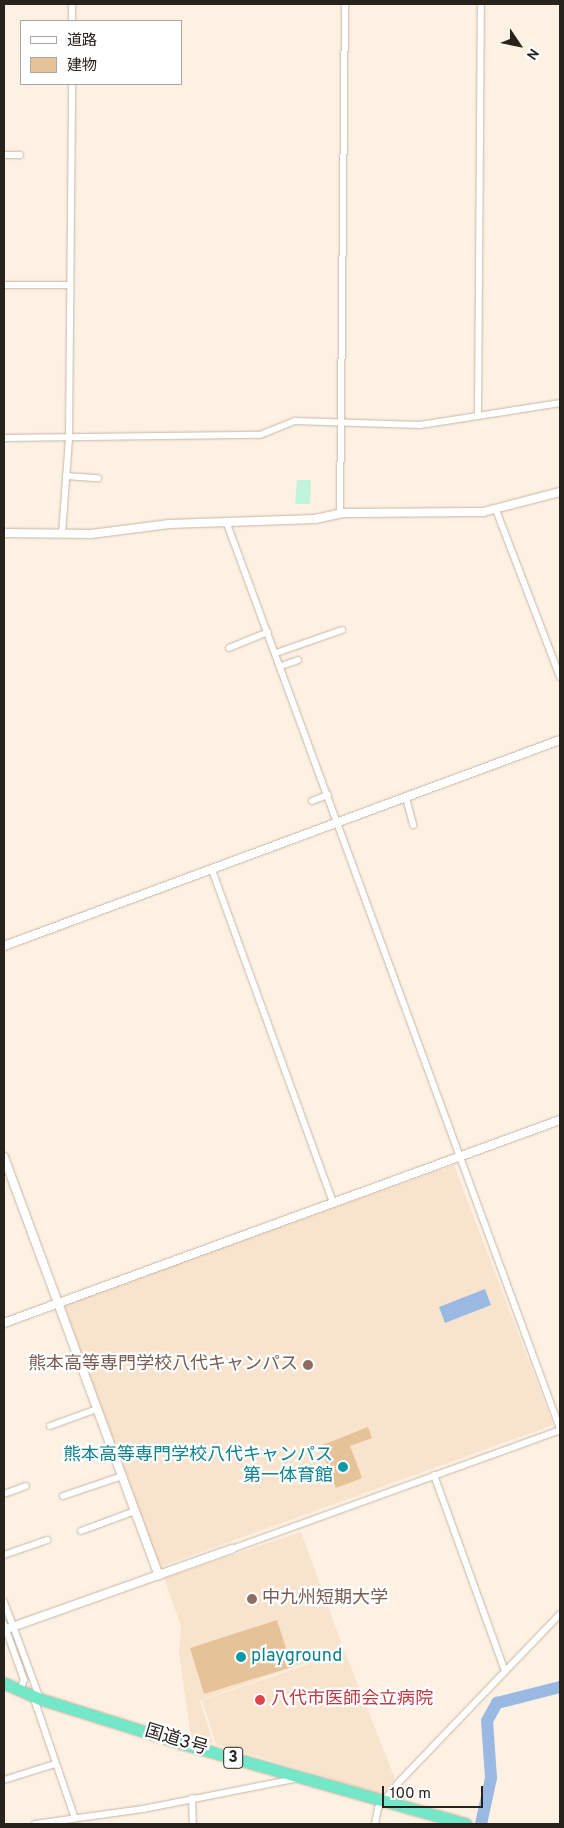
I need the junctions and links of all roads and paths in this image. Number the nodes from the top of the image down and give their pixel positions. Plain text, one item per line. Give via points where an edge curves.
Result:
1 (72, 4) edge
2 (345, 4) edge
3 (481, 4) edge
4 (72, 20) edge
5 (72, 85) edge
6 (4, 155) edge
7 (20, 156) dead end
8 (4, 284) edge
9 (70, 285) junction
10 (560, 403) edge
11 (478, 416) junction
12 (341, 423) junction
13 (4, 438) edge
14 (69, 438) junction
15 (66, 476) junction
16 (98, 478) dead end
17 (560, 492) edge
18 (496, 510) junction
19 (340, 514) junction
20 (226, 521) junction
21 (4, 533) edge
22 (62, 534) junction
23 (342, 630) dead end
24 (268, 632) junction
25 (229, 648) dead end
26 (276, 653) junction
27 (298, 660) dead end
28 (281, 666) junction
29 (560, 677) edge
30 (560, 740) edge
31 (328, 795) junction
32 (406, 798) junction
33 (312, 802) dead end
34 (339, 822) junction
35 (413, 825) dead end
36 (212, 870) junction
37 (4, 946) edge
38 (560, 1120) edge
39 (461, 1156) junction
40 (4, 1157) edge
41 (334, 1202) junction
42 (57, 1304) junction
43 (4, 1322) edge
44 (97, 1409) junction
45 (50, 1426) dead end
46 (560, 1429) edge
47 (434, 1475) junction
48 (122, 1476) junction
49 (26, 1486) dead end
50 (4, 1494) edge
51 (63, 1496) dead end
52 (135, 1512) junction
53 (81, 1531) dead end
54 (47, 1540) dead end
55 (232, 1549) joint
56 (4, 1556) edge
57 (158, 1575) junction
58 (4, 1602) edge
59 (560, 1614) edge
60 (6, 1627) edge
61 (505, 1672) junction
62 (29, 1673) junction
63 (4, 1683) edge
64 (21, 1685) junction
65 (36, 1697) junction
66 (55, 1764) junction
67 (303, 1778) junction
68 (4, 1780) edge
69 (192, 1798) junction
70 (384, 1801) junction
71 (74, 1816) junction
72 (35, 1824) edge
73 (193, 1824) edge
74 (375, 1824) edge
75 (466, 1824) edge

1 - 4 street
2 - 12 street
3 - 11 street
5 - 9 street
6 - 7 street
8 - 9 street
9 - 14 street
10 - 11 street
11 - 12 street via 420,425
12 - 14 street via 295,421 260,435
12 - 19 street
13 - 14 street
14 - 15 street
15 - 16 street
15 - 22 street
17 - 18 street
18 - 19 street
18 - 29 street
19 - 20 street via 315,519
20 - 22 street
20 - 24 street
21 - 22 street
23 - 26 street
24 - 25 street
24 - 26 street
26 - 28 street
27 - 28 street
28 - 31 street
30 - 32 street
31 - 33 street
31 - 34 street
32 - 34 street
32 - 35 street
34 - 36 street
34 - 39 street
36 - 37 street
36 - 41 street
38 - 39 street
39 - 41 street
39 - 46 street
40 - 42 street
41 - 42 street
42 - 43 street
42 - 44 street
44 - 45 street
44 - 48 street
46 - 47 street
47 - 55 street
47 - 61 street
48 - 51 street
48 - 52 street
49 - 50 street
52 - 53 street
52 - 57 street
54 - 56 street
55 - 57 street
57 - 60 street
58 - 60 street
59 - 61 street
60 - 62 street
60 - 64 street
61 - 70 street
62 - 64 street
62 - 65 street
63 - 64 highway, 国道3号 / 3
64 - 65 highway, 国道3号 / 3
65 - 66 street
65 - 67 highway, 国道3号 / 3
66 - 68 street
66 - 71 street
67 - 69 street
67 - 70 highway, 国道3号 / 3
69 - 71 street via 143,1809
69 - 73 street
70 - 74 street
70 - 75 highway, 国道3号 / 3
71 - 72 street

